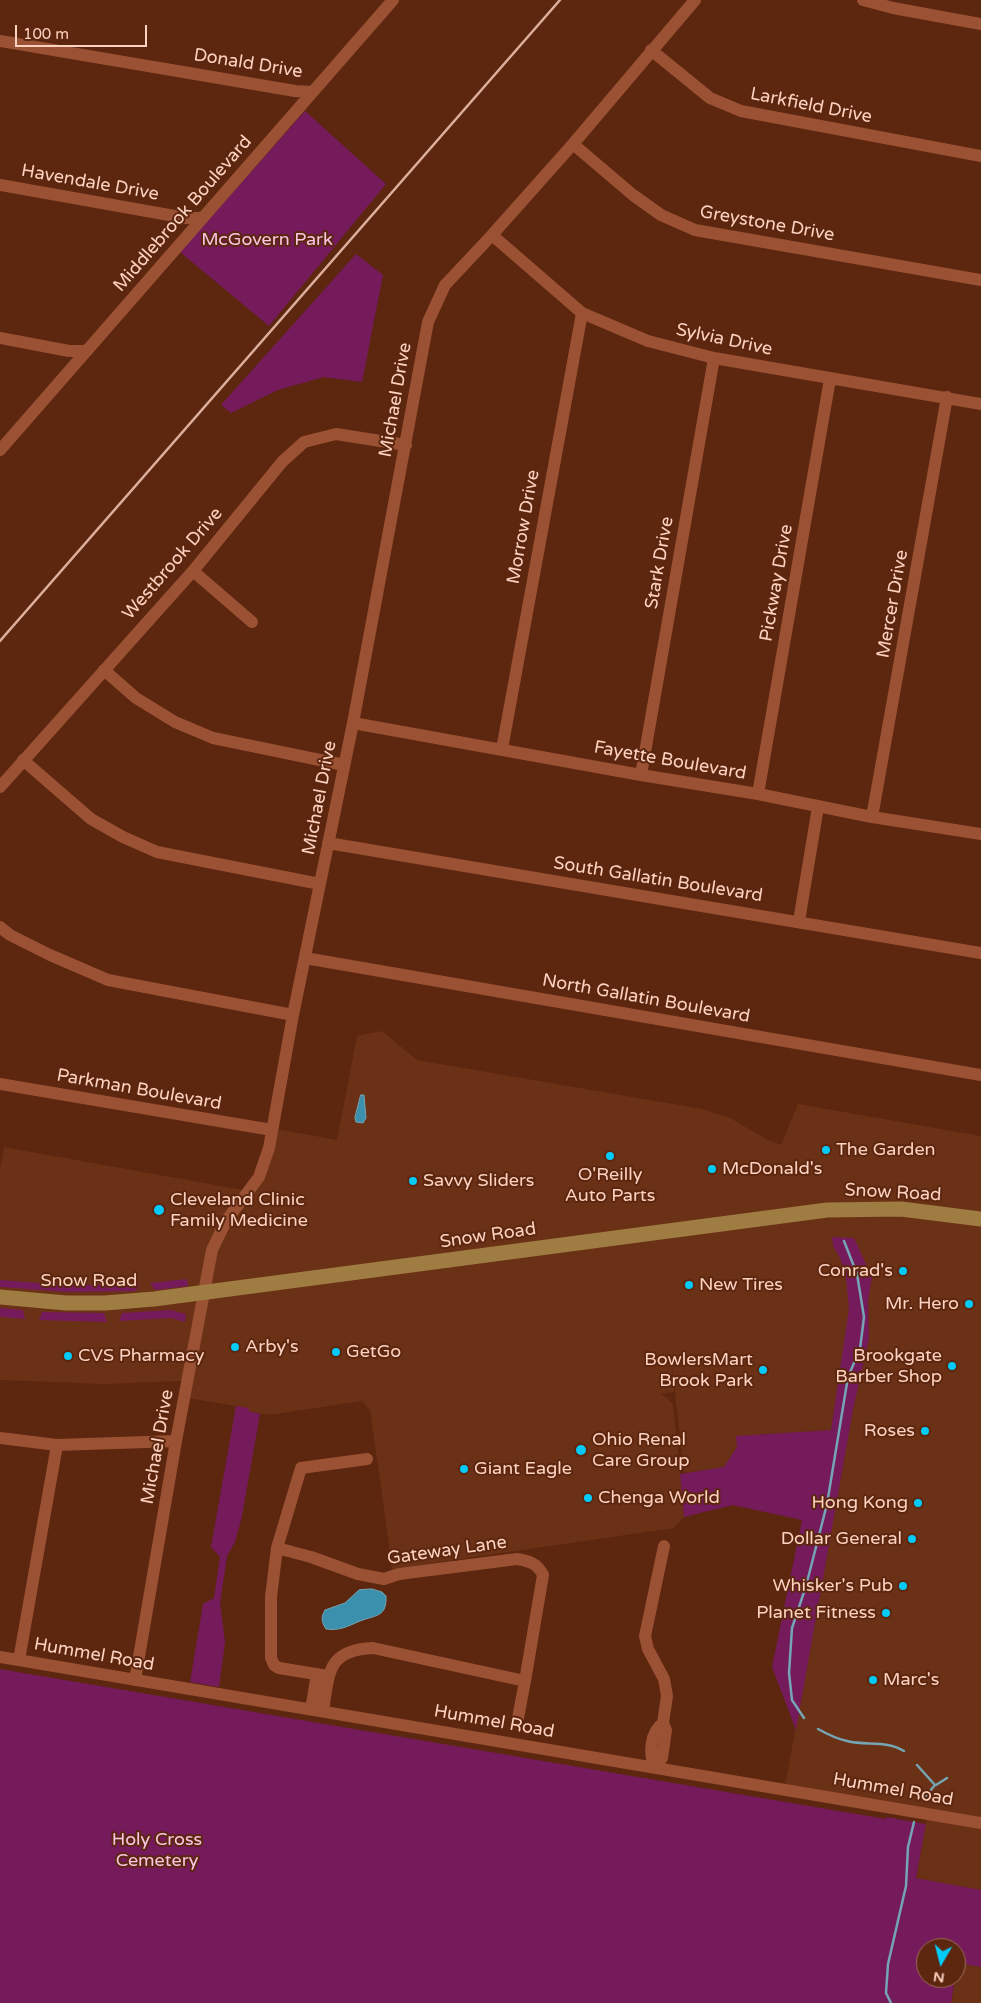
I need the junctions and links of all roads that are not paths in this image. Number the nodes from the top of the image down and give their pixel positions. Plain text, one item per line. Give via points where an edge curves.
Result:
1 (393, 0) edge
2 (695, 0) edge
3 (864, 0) edge
4 (894, 4) edge
5 (981, 24) edge
6 (0, 41) edge
7 (651, 50) junction
8 (312, 92) junction
9 (572, 144) junction
10 (981, 156) edge
11 (0, 185) edge
12 (203, 218) junction
13 (492, 235) junction
14 (981, 280) edge
15 (582, 313) junction
16 (0, 338) edge
17 (86, 352) junction
18 (714, 358) junction
19 (830, 379) junction
20 (947, 398) junction
21 (981, 404) edge
22 (406, 445) junction
23 (0, 450) edge
24 (193, 571) junction
25 (252, 622) dead end
26 (104, 670) junction
27 (353, 723) junction
28 (502, 748) junction
29 (23, 760) junction
30 (344, 765) junction
31 (641, 775) junction
32 (0, 787) edge
33 (758, 794) junction
34 (818, 807) junction
35 (872, 817) junction
36 (981, 834) edge
37 (328, 843) junction
38 (320, 884) junction
39 (799, 921) junction
40 (0, 927) edge
41 (981, 953) edge
42 (305, 958) junction
43 (293, 1015) junction
44 (981, 1075) edge
45 (0, 1084) edge
46 (272, 1130) junction
47 (981, 1219) edge
48 (204, 1293) junction
49 (0, 1297) edge
50 (0, 1438) edge
51 (176, 1441) junction
52 (56, 1446) junction
53 (367, 1459) dead end
54 (664, 1546) dead end
55 (277, 1548) junction
56 (0, 1657) edge
57 (19, 1660) junction
58 (323, 1675) junction
59 (135, 1680) junction
60 (525, 1681) junction
61 (317, 1710) junction
62 (518, 1718) dead end
63 (654, 1767) junction
64 (981, 1823) edge

1 - 8 street, Middlebrook Boulevard
2 - 7 street, Michael Drive
3 - 4 street
4 - 5 street
6 - 8 street, Donald Drive
7 - 9 street, Michael Drive
7 - 10 street, Larkfield Drive via 710,98 741,112
8 - 12 street, Middlebrook Boulevard
9 - 13 street, Michael Drive
9 - 14 street, Greystone Drive via 661,215 695,230
11 - 12 street, Havendale Drive via 186,218
12 - 17 street, Middlebrook Boulevard
13 - 15 street, Sylvia Drive
13 - 22 street, Michael Drive via 445,285 428,322
15 - 18 street, Sylvia Drive via 648,341
15 - 28 street, Morrow Drive
16 - 17 street
17 - 23 street, Middlebrook Boulevard
18 - 19 street, Sylvia Drive
18 - 31 street, Stark Drive
19 - 20 street, Sylvia Drive
19 - 33 street, Pickway Drive
20 - 21 street, Sylvia Drive
20 - 35 street, Mercer Drive
22 - 24 street, Westbrook Drive via 336,434 304,442 282,462
22 - 27 street, Michael Drive
24 - 25 street
24 - 26 street, Westbrook Drive
26 - 29 street, Westbrook Drive
26 - 30 street via 136,698 175,722 213,738
27 - 28 street, Fayette Boulevard
27 - 30 street, Michael Drive
28 - 31 street, Fayette Boulevard
29 - 32 street, Westbrook Drive
29 - 38 street via 91,819 156,852
30 - 37 street, Michael Drive
31 - 33 street, Fayette Boulevard
33 - 34 street, Fayette Boulevard
34 - 35 street, Fayette Boulevard
34 - 39 street
35 - 36 street, Fayette Boulevard
37 - 38 street, Michael Drive
37 - 39 street, South Gallatin Boulevard
38 - 42 street, Michael Drive
39 - 41 street, South Gallatin Boulevard
40 - 43 street via 42,951 108,980
42 - 43 street, Michael Drive
42 - 44 street, North Gallatin Boulevard
43 - 46 street, Michael Drive
45 - 46 street, Parkman Boulevard
46 - 48 street, Michael Drive via 259,1177 226,1221 212,1250
47 - 48 main road, Snow Road via 901,1209 827,1210
48 - 49 main road, Snow Road via 105,1303
48 - 51 street, Michael Drive
50 - 52 street
51 - 52 street
51 - 59 street, Michael Drive
52 - 57 street
53 - 55 street via 302,1468
54 - 63 street via 645,1636 666,1687 663,1723 656,1728 650,1756
55 - 58 street via 271,1597 270,1658 279,1668
55 - 60 street, Gateway Lane via 384,1579 399,1574 517,1558 532,1562 542,1575
56 - 57 street, Hummel Road
57 - 59 street, Hummel Road
58 - 60 street via 338,1658 358,1649 373,1648
58 - 61 street
59 - 61 street, Hummel Road
60 - 62 street, Gateway Lane
61 - 63 street, Hummel Road
63 - 64 street, Hummel Road

